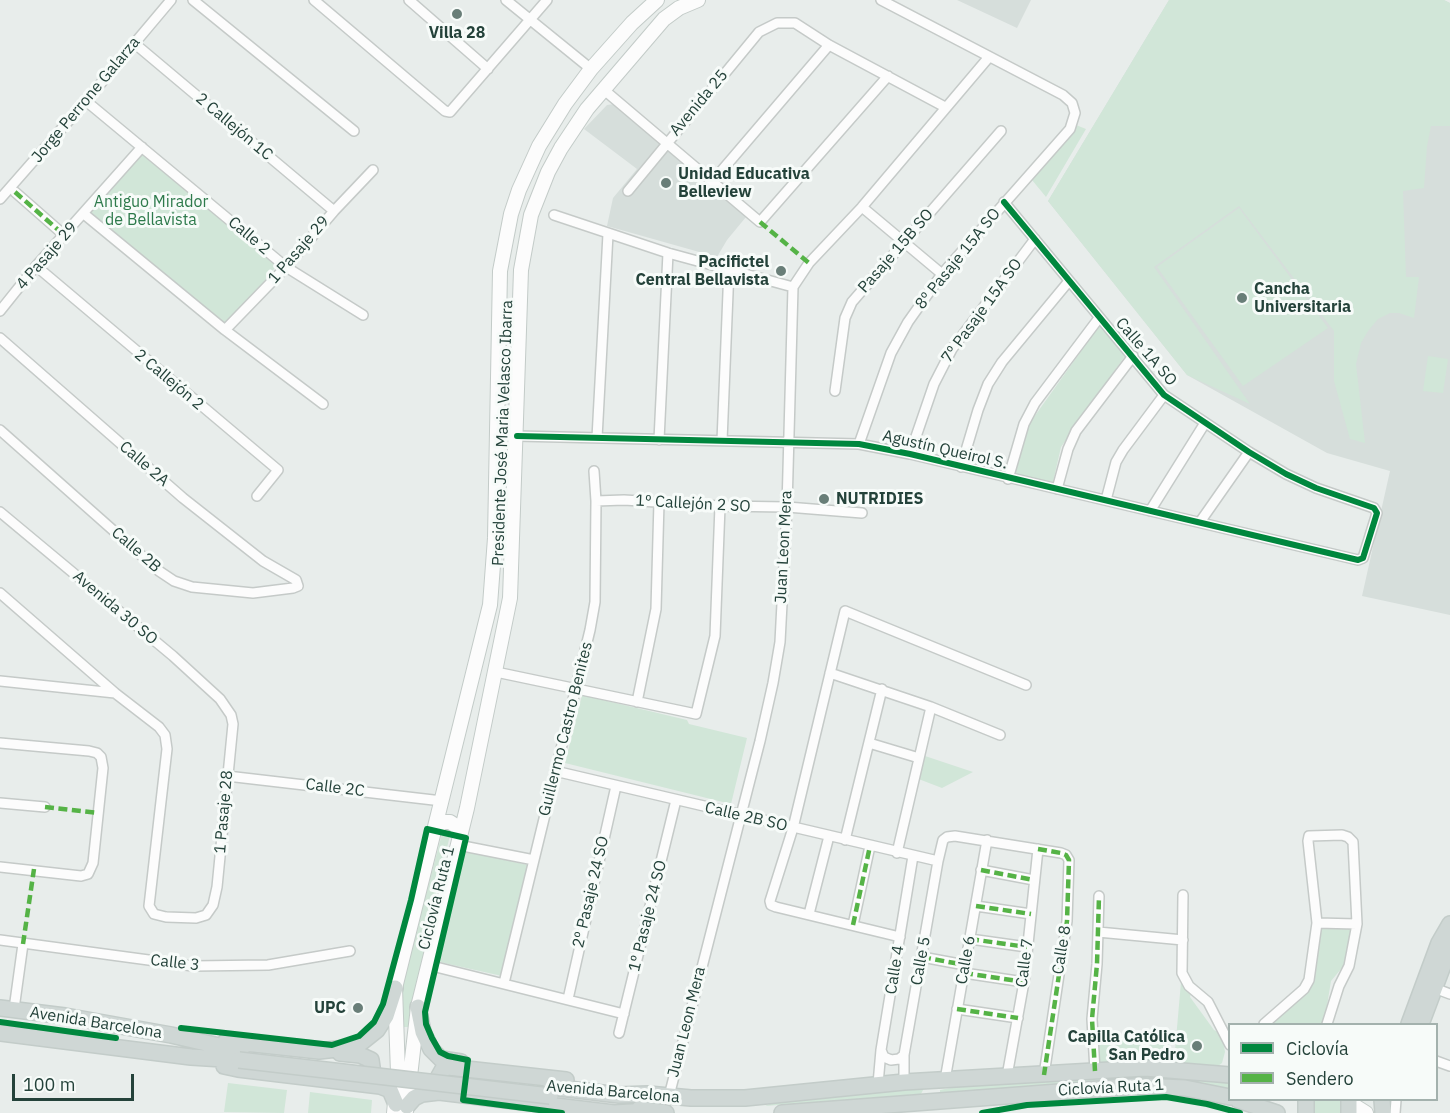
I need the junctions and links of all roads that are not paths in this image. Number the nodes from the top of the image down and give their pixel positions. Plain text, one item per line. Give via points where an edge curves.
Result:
1 (171, 0) edge
2 (193, 0) edge
3 (314, 0) edge
4 (409, 0) edge
5 (506, 0) edge
6 (547, 0) edge
7 (657, 0) edge
8 (698, 0) edge
9 (881, 0) edge
10 (530, 20) junction
11 (134, 43) junction
12 (829, 45) junction
13 (989, 57) junction
14 (488, 69) junction
15 (591, 69) junction
16 (888, 76) junction
17 (603, 89) junction
18 (86, 101) junction
19 (945, 107) junction
20 (354, 131) dead end
21 (1001, 131) dead end
22 (666, 143) junction
23 (142, 147) junction
24 (373, 171) dead end
25 (712, 182) junction
26 (15, 192) dead end
27 (628, 192) dead end
28 (0, 199) edge
29 (1004, 202) junction
30 (862, 207) junction
31 (334, 211) junction
32 (84, 214) junction
33 (554, 215) dead end
34 (608, 234) junction
35 (64, 235) junction
36 (1035, 239) junction
37 (905, 241) junction
38 (668, 253) junction
39 (36, 266) junction
40 (286, 267) junction
41 (729, 268) junction
42 (942, 274) junction
43 (1069, 281) junction
44 (793, 287) junction
45 (0, 311) edge
46 (363, 315) dead end
47 (1099, 318) junction
48 (225, 330) junction
49 (0, 338) edge
50 (1133, 356) junction
51 (835, 391) dead end
52 (1164, 395) junction
53 (323, 404) dead end
54 (1205, 423) junction
55 (0, 430) edge
56 (517, 436) junction
57 (597, 438) junction
58 (659, 440) junction
59 (722, 441) junction
60 (788, 442) junction
61 (859, 444) junction
62 (1249, 452) junction
63 (910, 454) junction
64 (961, 467) junction
65 (594, 471) dead end
66 (1008, 479) junction
67 (1057, 489) junction
68 (257, 496) dead end
69 (1106, 500) junction
70 (596, 501) junction
71 (659, 502) junction
72 (720, 507) junction
73 (787, 507) junction
74 (1150, 511) junction
75 (0, 512) edge
76 (862, 513) dead end
77 (1200, 522) junction
78 (513, 537) junction
79 (495, 538) junction
80 (1358, 560) joint
81 (296, 580) joint
82 (0, 592) edge
83 (496, 672) junction
84 (830, 673) junction
85 (0, 681) edge
86 (1026, 685) dead end
87 (575, 689) junction
88 (882, 689) junction
89 (115, 693) junction
90 (637, 702) junction
91 (227, 707) joint
92 (931, 707) junction
93 (1000, 735) dead end
94 (0, 743) edge
95 (869, 743) junction
96 (918, 758) junction
97 (555, 771) junction
98 (227, 776) junction
99 (616, 786) junction
100 (676, 800) junction
101 (442, 801) junction
102 (0, 803) edge
103 (45, 807) dead end
104 (467, 808) junction
105 (740, 815) junction
106 (793, 828) junction
107 (435, 829) junction
108 (829, 837) junction
109 (845, 840) junction
110 (943, 840) joint
111 (987, 840) junction
112 (464, 841) junction
113 (870, 846) junction
114 (1038, 849) junction
115 (897, 853) junction
116 (913, 856) junction
117 (534, 860) junction
118 (938, 861) junction
119 (0, 867) edge
120 (981, 870) junction
121 (1034, 880) junction
122 (1184, 895) dead end
123 (1099, 897) dead end
124 (976, 906) junction
125 (809, 914) junction
126 (1031, 914) junction
127 (1317, 922) junction
128 (1358, 924) junction
129 (1450, 924) edge
130 (853, 925) junction
131 (1098, 932) junction
132 (900, 937) junction
133 (970, 939) junction
134 (0, 940) edge
135 (1183, 940) junction
136 (23, 944) junction
137 (1027, 947) junction
138 (1450, 947) edge
139 (350, 951) dead end
140 (922, 957) junction
141 (428, 965) junction
142 (964, 969) junction
143 (1024, 982) junction
144 (504, 983) junction
145 (395, 988) junction
146 (1434, 988) junction
147 (1450, 993) edge
148 (568, 999) junction
149 (418, 1007) junction
150 (7, 1009) edge
151 (957, 1009) junction
152 (624, 1014) junction
153 (1018, 1018) junction
154 (1265, 1023) edge
155 (1327, 1023) edge
156 (1409, 1023) edge
157 (1421, 1023) edge
158 (0, 1033) edge
159 (619, 1033) dead end
160 (194, 1039) junction
161 (1228, 1041) edge
162 (881, 1050) junction
163 (320, 1051) junction
164 (904, 1055) junction
165 (240, 1056) junction
166 (191, 1057) junction
167 (1095, 1071) junction
168 (1228, 1071) edge
169 (507, 1073) junction
170 (1044, 1075) junction
171 (1007, 1076) junction
172 (952, 1079) junction
173 (912, 1081) junction
174 (357, 1083) junction
175 (878, 1084) junction
176 (550, 1092) junction
177 (451, 1094) junction
178 (648, 1094) junction
179 (669, 1096) junction
180 (1228, 1097) edge
181 (1241, 1101) edge
182 (943, 1102) junction
183 (1349, 1103) edge
184 (910, 1105) junction
185 (400, 1109) edge
186 (649, 1111) junction
187 (666, 1113) edge
188 (782, 1113) edge
189 (1277, 1113) edge
190 (1366, 1113) edge

1 - 11 street, Jorge Perrone Galarza
2 - 20 street
3 - 14 street via 445,111 450,112
4 - 14 street
5 - 10 street
6 - 10 street
7 - 15 main road, Presidente José Maria Velasco Ibarra
8 - 17 main road, Presidente José Maria Velasco Ibarra via 664,19
9 - 13 street
10 - 14 street
10 - 15 street
11 - 18 street, Jorge Perrone Galarza
11 - 31 street, 2 Callejón 1C
12 - 16 street
12 - 22 street, Avenida 25 via 795,23 777,23 759,32
12 - 25 street
13 - 19 street
13 - 29 street, 8º Pasaje 15A SO via 1063,95 1074,108 1073,123
15 - 79 main road, Presidente José Maria Velasco Ibarra via 539,146 519,190 503,252
16 - 19 street
16 - 25 street via 760,222
17 - 22 street
17 - 56 main road, Presidente José Maria Velasco Ibarra via 561,148 531,215 521,270
18 - 23 street, Calle 2
18 - 28 street, Jorge Perrone Galarza
19 - 30 street
21 - 37 street, Pasaje 15B SO
22 - 25 street
22 - 27 street, Avenida 25
23 - 32 street, 4 Pasaje 29
23 - 40 street, Calle 2
24 - 31 street, 1 Pasaje 29
26 - 35 street
29 - 36 street, Calle 1A SO
29 - 42 street, 8º Pasaje 15A SO
30 - 37 street
30 - 44 street via 809,263
31 - 40 street, 1 Pasaje 29
32 - 35 street, 4 Pasaje 29
32 - 48 street
33 - 34 street
34 - 38 street
34 - 57 street
35 - 39 street, 4 Pasaje 29
36 - 43 street, Calle 1A SO
36 - 63 street, 7º Pasaje 15A SO via 951,350 934,384
37 - 42 street
37 - 51 street, Pasaje 15B SO via 852,302 845,318
38 - 41 street
38 - 58 street
39 - 45 street, 4 Pasaje 29
39 - 68 street, 2 Callejón 2 via 278,470
40 - 46 street, Calle 2
40 - 48 street, 1 Pasaje 29
41 - 44 street
41 - 59 street
42 - 61 street, 8º Pasaje 15A SO via 891,353
43 - 47 street, Calle 1A SO
43 - 64 street via 988,384
44 - 60 street, Juan Leon Mera
47 - 50 street, Calle 1A SO
47 - 66 street via 1035,403 1024,424
48 - 53 street
49 - 81 street, Calle 2A via 214,523 276,570
50 - 52 street, Calle 1A SO
50 - 67 street via 1076,431
52 - 54 street, Calle 1A SO
52 - 69 street via 1116,462
54 - 62 street, Calle 1A SO
54 - 74 street
55 - 81 street, Calle 2B via 174,581 192,587 259,593 298,586
56 - 57 street, Agustín Queirol S.
56 - 78 main road, Presidente José Maria Velasco Ibarra
57 - 58 street, Agustín Queirol S.
58 - 59 street, Agustín Queirol S.
59 - 60 street, Agustín Queirol S.
60 - 61 street, Agustín Queirol S.
60 - 73 street, Juan Leon Mera
61 - 63 street, Agustín Queirol S.
62 - 77 street
62 - 80 street, Calle 1A SO via 1316,488 1374,508 1377,513 1366,553
63 - 64 street, Agustín Queirol S.
64 - 66 street, Agustín Queirol S.
65 - 70 street, Guillermo Castro Benites
66 - 67 street, Agustín Queirol S.
67 - 69 street, Agustín Queirol S.
69 - 74 street, Agustín Queirol S.
70 - 71 street, 1º Callejón 2 SO
70 - 87 street, Guillermo Castro Benites via 595,602
71 - 72 street, 1º Callejón 2 SO
71 - 90 street via 656,609
72 - 73 street, 1º Callejón 2 SO
72 - 90 street via 715,636 696,714
73 - 76 street, 1º Callejón 2 SO
73 - 105 street, Juan Leon Mera via 780,642
74 - 77 street, Agustín Queirol S.
75 - 91 street, Avenida 30 SO via 173,656
77 - 80 street, Agustín Queirol S.
78 - 79 main road via 506,530
78 - 83 main road, Presidente José Maria Velasco Ibarra via 510,598
79 - 101 main road, Presidente José Maria Velasco Ibarra via 490,605
82 - 89 street
83 - 87 street
83 - 104 main road, Presidente José Maria Velasco Ibarra
84 - 86 street via 845,611
84 - 88 street
84 - 106 street
85 - 89 street
87 - 90 street
87 - 97 street, Guillermo Castro Benites
88 - 92 street
88 - 95 street
89 - 98 street, 1 Pasaje 28 via 159,728 167,741 149,906 154,914 196,918 206,915 215,897
91 - 98 street, 1 Pasaje 28 via 233,723
92 - 93 street
92 - 96 street
94 - 119 street via 97,753 103,776 93,863 88,874
95 - 96 street
95 - 109 street
96 - 115 street
97 - 99 street, Calle 2B SO
97 - 117 street, Guillermo Castro Benites
98 - 101 street, Calle 2C
99 - 100 street, Calle 2B SO
99 - 148 street, 2º Pasaje 24 SO
100 - 105 street, Calle 2B SO
100 - 152 street, 1º Pasaje 24 SO
101 - 104 main road via 451,815
101 - 107 main road, Presidente José Maria Velasco Ibarra
102 - 103 street
104 - 112 main road, Presidente José Maria Velasco Ibarra
105 - 106 street, Calle 2B SO
105 - 179 street, Juan Leon Mera
106 - 108 street, Calle 2B SO
106 - 125 street via 770,901 776,907
107 - 112 main road via 450,822
107 - 145 main road, Presidente José Maria Velasco Ibarra
108 - 109 street, Calle 2B SO
108 - 125 street
109 - 113 street, Calle 2B SO
110 - 111 street, Calle 8 via 955,836
110 - 118 street, Calle 5
111 - 114 street, Calle 8
111 - 120 street, Calle 6
112 - 117 street
112 - 141 main road, Presidente José Maria Velasco Ibarra
113 - 115 street, Calle 2B SO
113 - 130 street
114 - 121 street, Calle 7
114 - 170 street, Calle 8 via 1061,853 1069,860 1067,921
115 - 116 street, Calle 2B SO
116 - 118 street, Calle 2B SO
116 - 132 street, Calle 4
117 - 144 street, Guillermo Castro Benites
118 - 140 street, Calle 5
120 - 121 street
120 - 124 street, Calle 6
121 - 126 street, Calle 7
122 - 135 street
123 - 131 street
124 - 126 street
124 - 133 street, Calle 6
125 - 130 street
126 - 137 street, Calle 7
127 - 128 street
127 - 128 street via 1309,836 1342,835 1353,842
127 - 154 street via 1308,984
128 - 155 street via 1349,966
129 - 156 main road
130 - 132 street
131 - 135 street
131 - 167 street via 1092,1020
132 - 162 street, Calle 4
133 - 137 street
133 - 142 street, Calle 6
134 - 136 street, Calle 3
135 - 161 street via 1182,973 1189,986 1208,1002
136 - 139 street, Calle 3 via 193,966 268,965
136 - 150 street
137 - 143 street, Calle 7
138 - 146 main road
140 - 142 street
140 - 164 street, Calle 5
141 - 144 street
141 - 149 main road, Presidente José Maria Velasco Ibarra
142 - 143 street
142 - 151 street, Calle 6
143 - 153 street, Calle 7
144 - 148 street
145 - 163 main road via 386,1016 371,1036 346,1048
145 - 185 main road, Presidente José Maria Velasco Ibarra
146 - 147 street
146 - 157 main road
148 - 152 street
149 - 169 main road via 423,1032 438,1056
149 - 185 main road, Presidente José Maria Velasco Ibarra
150 - 160 main road, Avenida Barcelona
151 - 153 street
151 - 172 street, Calle 6
152 - 159 street, 1º Pasaje 24 SO
153 - 171 street, Calle 7
158 - 166 main road, Avenida Barcelona
160 - 163 main road
160 - 165 main road, Avenida Barcelona
162 - 164 street via 891,1060
162 - 175 street, Calle 4
163 - 174 main road via 360,1055 371,1060 371,1078
164 - 173 street, Calle 5
165 - 166 main road, Avenida Barcelona
165 - 176 main road, Avenida Barcelona
166 - 174 main road via 238,1069
167 - 168 main road, Avenida Barcelona
167 - 170 main road, Avenida Barcelona
169 - 177 main road via 448,1067 440,1073 439,1083
169 - 178 main road via 620,1086
170 - 171 main road, Avenida Barcelona
171 - 172 main road, Avenida Barcelona
172 - 173 main road, Avenida Barcelona
172 - 182 main road via 936,1085 933,1092
173 - 175 main road, Avenida Barcelona
173 - 184 main road via 927,1087 927,1095
174 - 185 main road via 386,1088
175 - 179 main road, Avenida Barcelona via 746,1098
176 - 178 main road, Avenida Barcelona
176 - 186 main road, Avenida Barcelona
177 - 185 main road via 422,1094
177 - 186 main road via 614,1113
178 - 179 main road, Avenida Barcelona
180 - 182 main road via 1185,1088 1138,1086
181 - 189 main road
182 - 184 main road
183 - 190 main road
184 - 188 main road
186 - 187 main road, Avenida Barcelona

